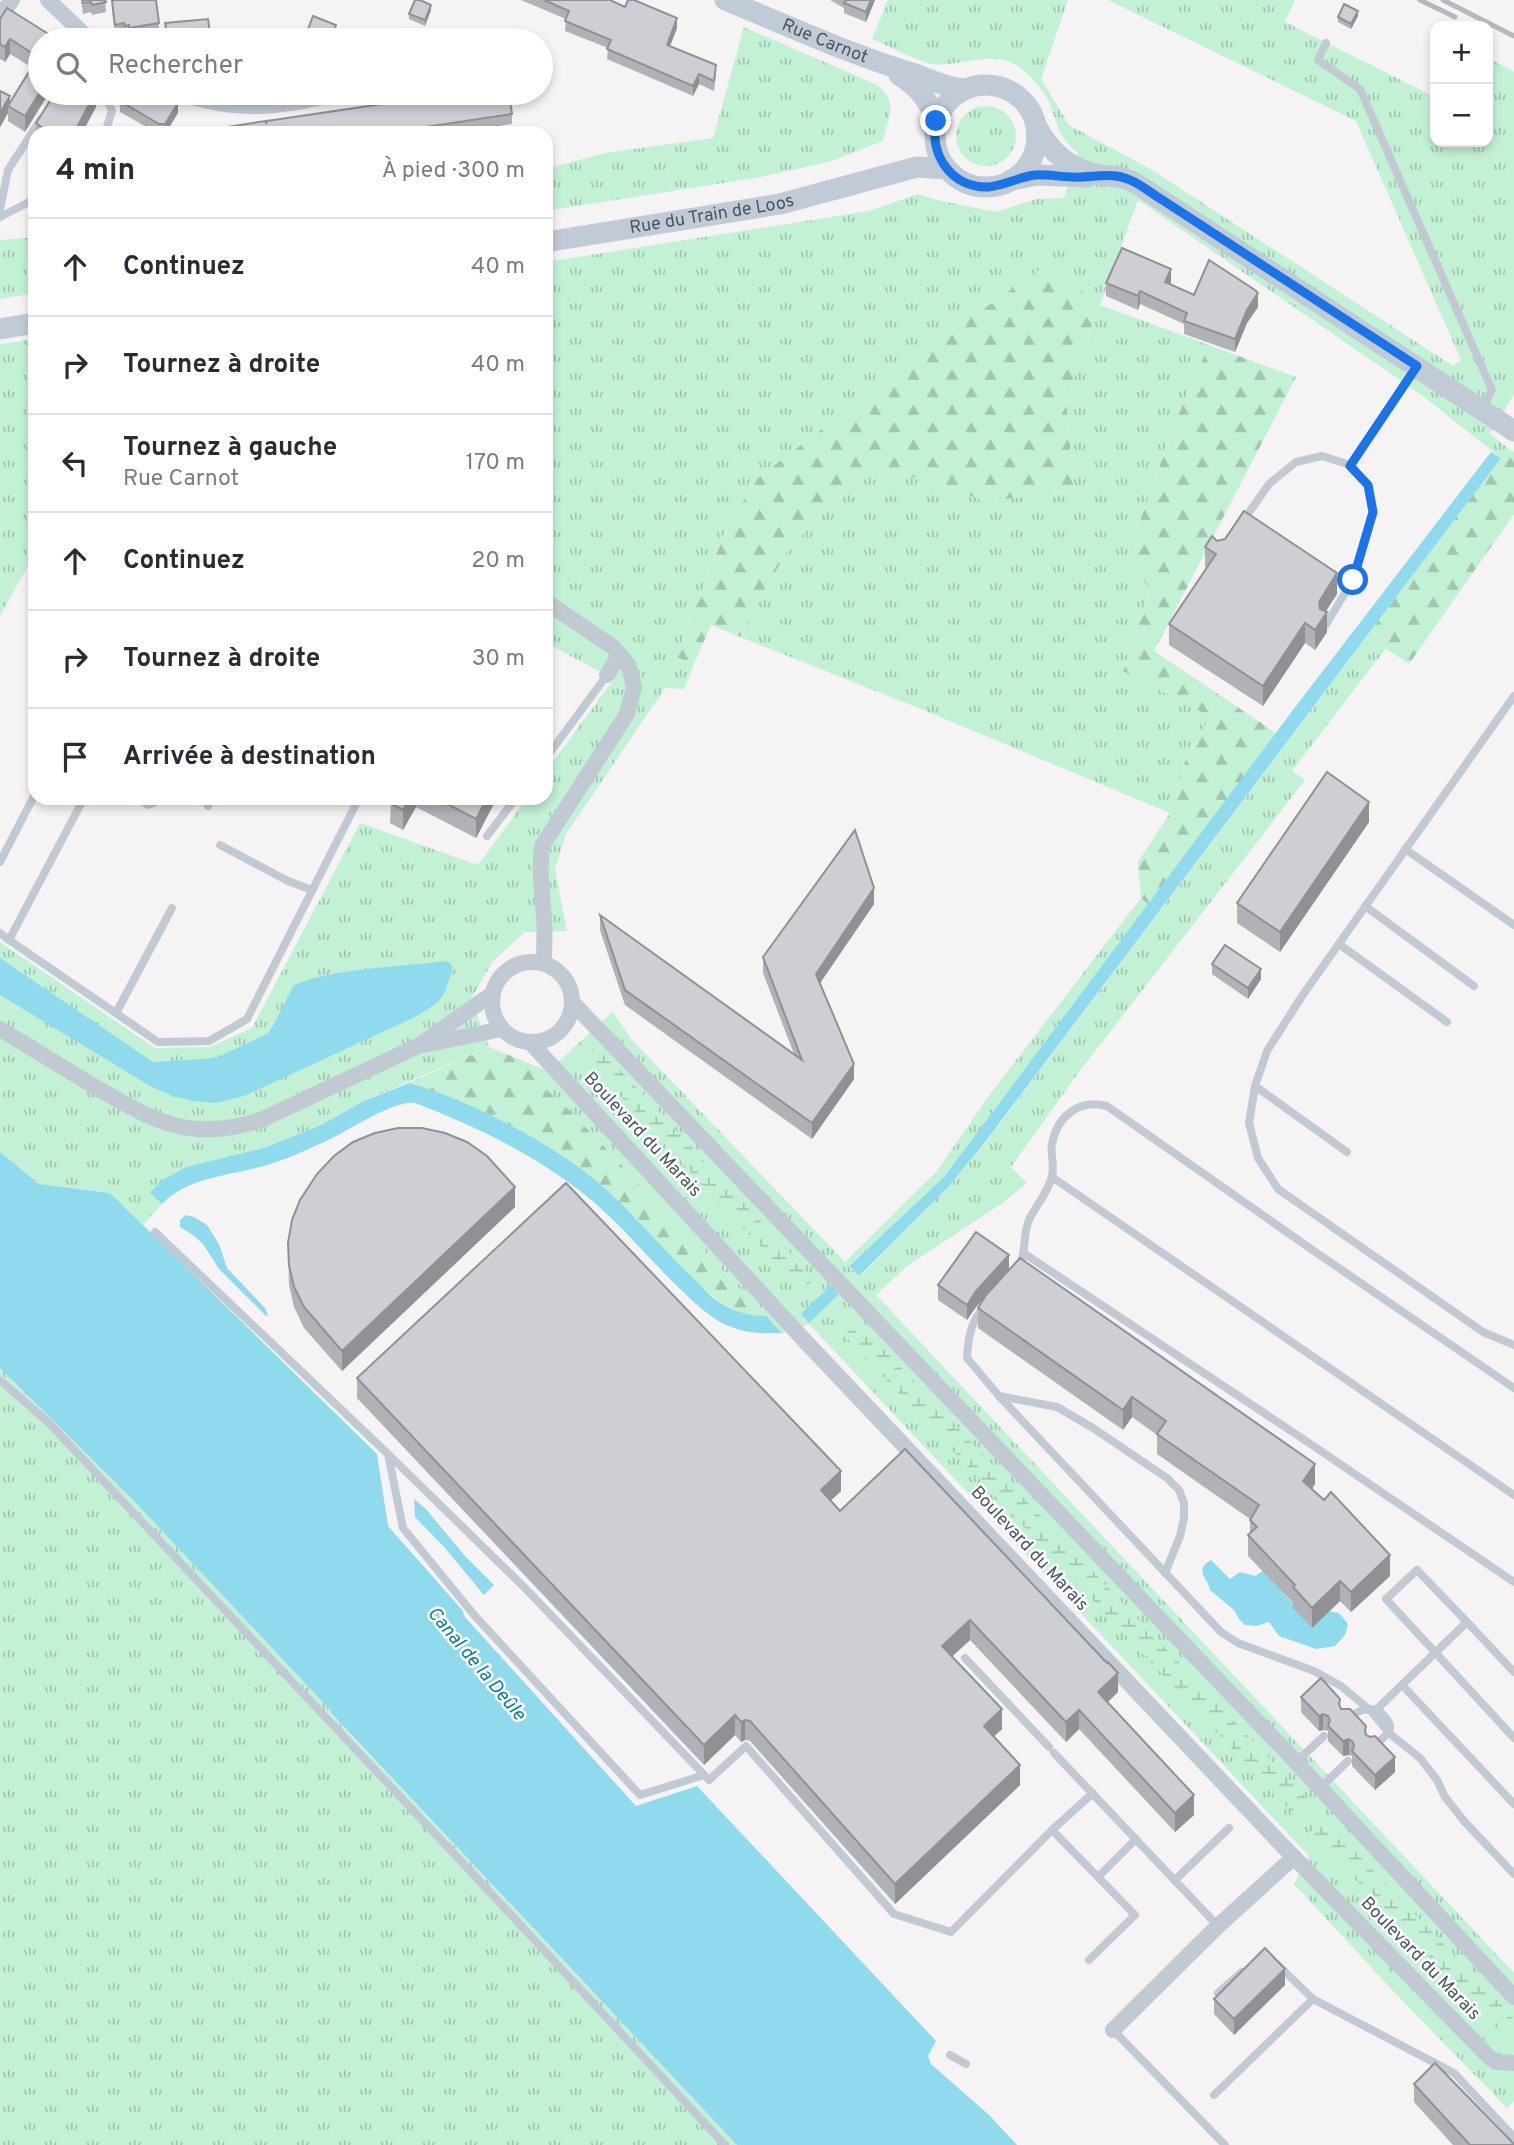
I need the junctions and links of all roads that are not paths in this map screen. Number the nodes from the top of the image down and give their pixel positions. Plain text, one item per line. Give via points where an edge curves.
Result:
1 (48, 0) edge
2 (725, 0) edge
3 (77, 28) edge
4 (1326, 43) dead end
5 (886, 66) junction
6 (963, 89) junction
7 (109, 105) edge
8 (237, 105) edge
9 (282, 105) edge
10 (43, 115) edge
11 (1036, 125) junction
12 (36, 126) edge
13 (107, 126) edge
14 (935, 127) junction
15 (28, 139) edge
16 (947, 169) junction
17 (1100, 175) junction
18 (874, 177) junction
19 (1011, 180) junction
20 (28, 203) edge
21 (0, 209) edge
22 (0, 217) edge
23 (553, 241) edge
24 (28, 324) edge
25 (0, 329) edge
26 (1417, 366) junction
27 (1482, 410) junction
28 (1514, 430) edge
29 (1350, 466) junction
30 (1240, 525) edge
31 (553, 607) edge
32 (1325, 626) edge
33 (620, 655) junction
34 (607, 675) joint
35 (1514, 696) edge
36 (553, 748) edge
37 (29, 805) edge
38 (80, 805) edge
39 (355, 805) edge
40 (510, 805) edge
41 (486, 836) dead end
42 (220, 845) dead end
43 (1405, 849) junction
44 (0, 862) edge
45 (312, 890) junction
46 (1365, 906) junction
47 (172, 908) dead end
48 (1514, 925) edge
49 (0, 933) edge
50 (9, 940) junction
51 (1339, 944) junction
52 (544, 963) junction
53 (1475, 986) dead end
54 (492, 994) junction
55 (572, 1002) junction
56 (116, 1013) junction
57 (1447, 1022) dead end
58 (502, 1029) junction
59 (0, 1030) edge
60 (530, 1042) junction
61 (418, 1046) junction
62 (1255, 1086) junction
63 (1348, 1152) dead end
64 (1052, 1177) junction
65 (155, 1232) dead end
66 (1025, 1254) junction
67 (1015, 1273) edge
68 (993, 1298) edge
69 (1514, 1345) edge
70 (0, 1380) edge
71 (1514, 1388) edge
72 (999, 1396) junction
73 (388, 1454) junction
74 (1514, 1495) edge
75 (1165, 1573) junction
76 (1514, 1582) edge
77 (1467, 1622) junction
78 (1435, 1652) junction
79 (965, 1658) dead end
80 (1514, 1672) edge
81 (1402, 1685) junction
82 (1373, 1709) junction
83 (1345, 1719) edge
84 (1390, 1733) junction
85 (1324, 1736) dead end
86 (1514, 1738) edge
87 (1371, 1746) edge
88 (1348, 1761) dead end
89 (1296, 1762) junction
90 (704, 1775) junction
91 (1320, 1788) junction
92 (1093, 1793) junction
93 (1514, 1804) edge
94 (1229, 1828) dead end
95 (1052, 1830) junction
96 (1136, 1839) junction
97 (1294, 1857) junction
98 (1514, 1874) edge
99 (1098, 1877) junction
100 (1175, 1880) junction
101 (1218, 1926) junction
102 (1089, 1960) dead end
103 (1275, 1961) edge
104 (1246, 1968) edge
105 (1218, 1993) edge
106 (1514, 1997) edge
107 (1312, 1999) junction
108 (1113, 2030) joint
109 (950, 2054) dead end
110 (1514, 2063) edge
111 (966, 2064) dead end
112 (1214, 2095) dead end
113 (1514, 2137) edge
114 (724, 2145) edge
115 (1225, 2145) edge

1 - 3 street
2 - 5 street, Rue Carnot
4 - 27 lane via 1318,60 1360,89 1492,390
5 - 6 street, Rue Carnot
5 - 14 street, Rue Carnot via 918,89 933,111
6 - 11 street via 975,85 1005,88 1025,103
6 - 14 street via 945,104
7 - 13 lane
8 - 9 street
10 - 12 lane
11 - 17 street via 1046,144 1061,158
11 - 19 street via 1032,157
14 - 16 street via 937,152
14 - 18 street, Rue du Train de Loos via 911,155
15 - 21 lane via 8,170
16 - 18 street, Rue du Train de Loos via 917,167
16 - 19 street via 974,186 993,187
17 - 19 street via 1037,175
17 - 26 street via 1125,177 1137,184
18 - 23 street, Rue du Train de Loos via 780,204
20 - 22 lane
24 - 25 street
26 - 27 street
26 - 29 lane
27 - 28 street
29 - 30 lane via 1322,456 1296,462 1269,484
29 - 32 lane via 1368,485 1373,512 1353,580
31 - 33 street
33 - 34 street
33 - 52 street via 633,677 627,715 542,846
34 - 36 lane
35 - 43 lane
37 - 44 lane
38 - 50 lane
39 - 45 lane
40 - 41 lane
42 - 45 lane
43 - 46 lane
43 - 48 lane
45 - 56 lane via 247,1019 209,1041 158,1042
46 - 51 lane
46 - 53 lane
47 - 56 lane
49 - 50 lane
50 - 56 lane
51 - 57 lane
51 - 62 lane via 1267,1051
52 - 54 street via 530,961 505,971
52 - 55 street via 565,978
54 - 58 street via 495,1019
54 - 61 street
55 - 60 street via 564,1026 543,1041
55 - 89 street
58 - 60 street
58 - 61 street
59 - 61 street via 146,1116 196,1129 237,1127 263,1119
60 - 97 street, Boulevard du Marais via 805,1341
62 - 63 lane
62 - 69 lane via 1249,1123 1258,1158 1278,1189 1483,1332
64 - 66 lane via 1029,1220
64 - 71 lane via 1052,1146 1068,1112 1083,1105 1107,1106
64 - 74 lane
65 - 73 lane
66 - 67 lane
66 - 76 lane
68 - 72 lane via 976,1316 967,1358
70 - 114 lane via 59,1434
72 - 75 lane
72 - 75 lane via 1057,1407 1179,1490 1184,1518
73 - 90 lane via 526,1588
73 - 90 lane via 402,1528 475,1616 640,1795
75 - 82 lane via 1221,1632 1238,1643 1314,1671
77 - 78 lane
77 - 78 lane via 1417,1570 1386,1599
77 - 80 lane
78 - 81 lane
78 - 86 lane
79 - 92 lane
81 - 82 lane
81 - 93 lane
82 - 83 lane
82 - 84 lane
84 - 87 lane
84 - 98 lane via 1420,1758 1464,1821
85 - 89 lane
88 - 91 lane
89 - 91 street
90 - 95 lane via 709,1780 746,1746 894,1914 951,1932
91 - 106 street
92 - 95 lane
92 - 96 lane
94 - 100 lane
95 - 99 lane
96 - 99 lane
96 - 100 lane
97 - 101 street
97 - 110 street, Boulevard du Marais via 1489,2057
99 - 102 lane via 1135,1915
100 - 101 lane
101 - 108 street
103 - 107 lane
104 - 105 lane
107 - 112 lane
107 - 113 lane via 1454,2073
108 - 115 lane
109 - 111 lane

